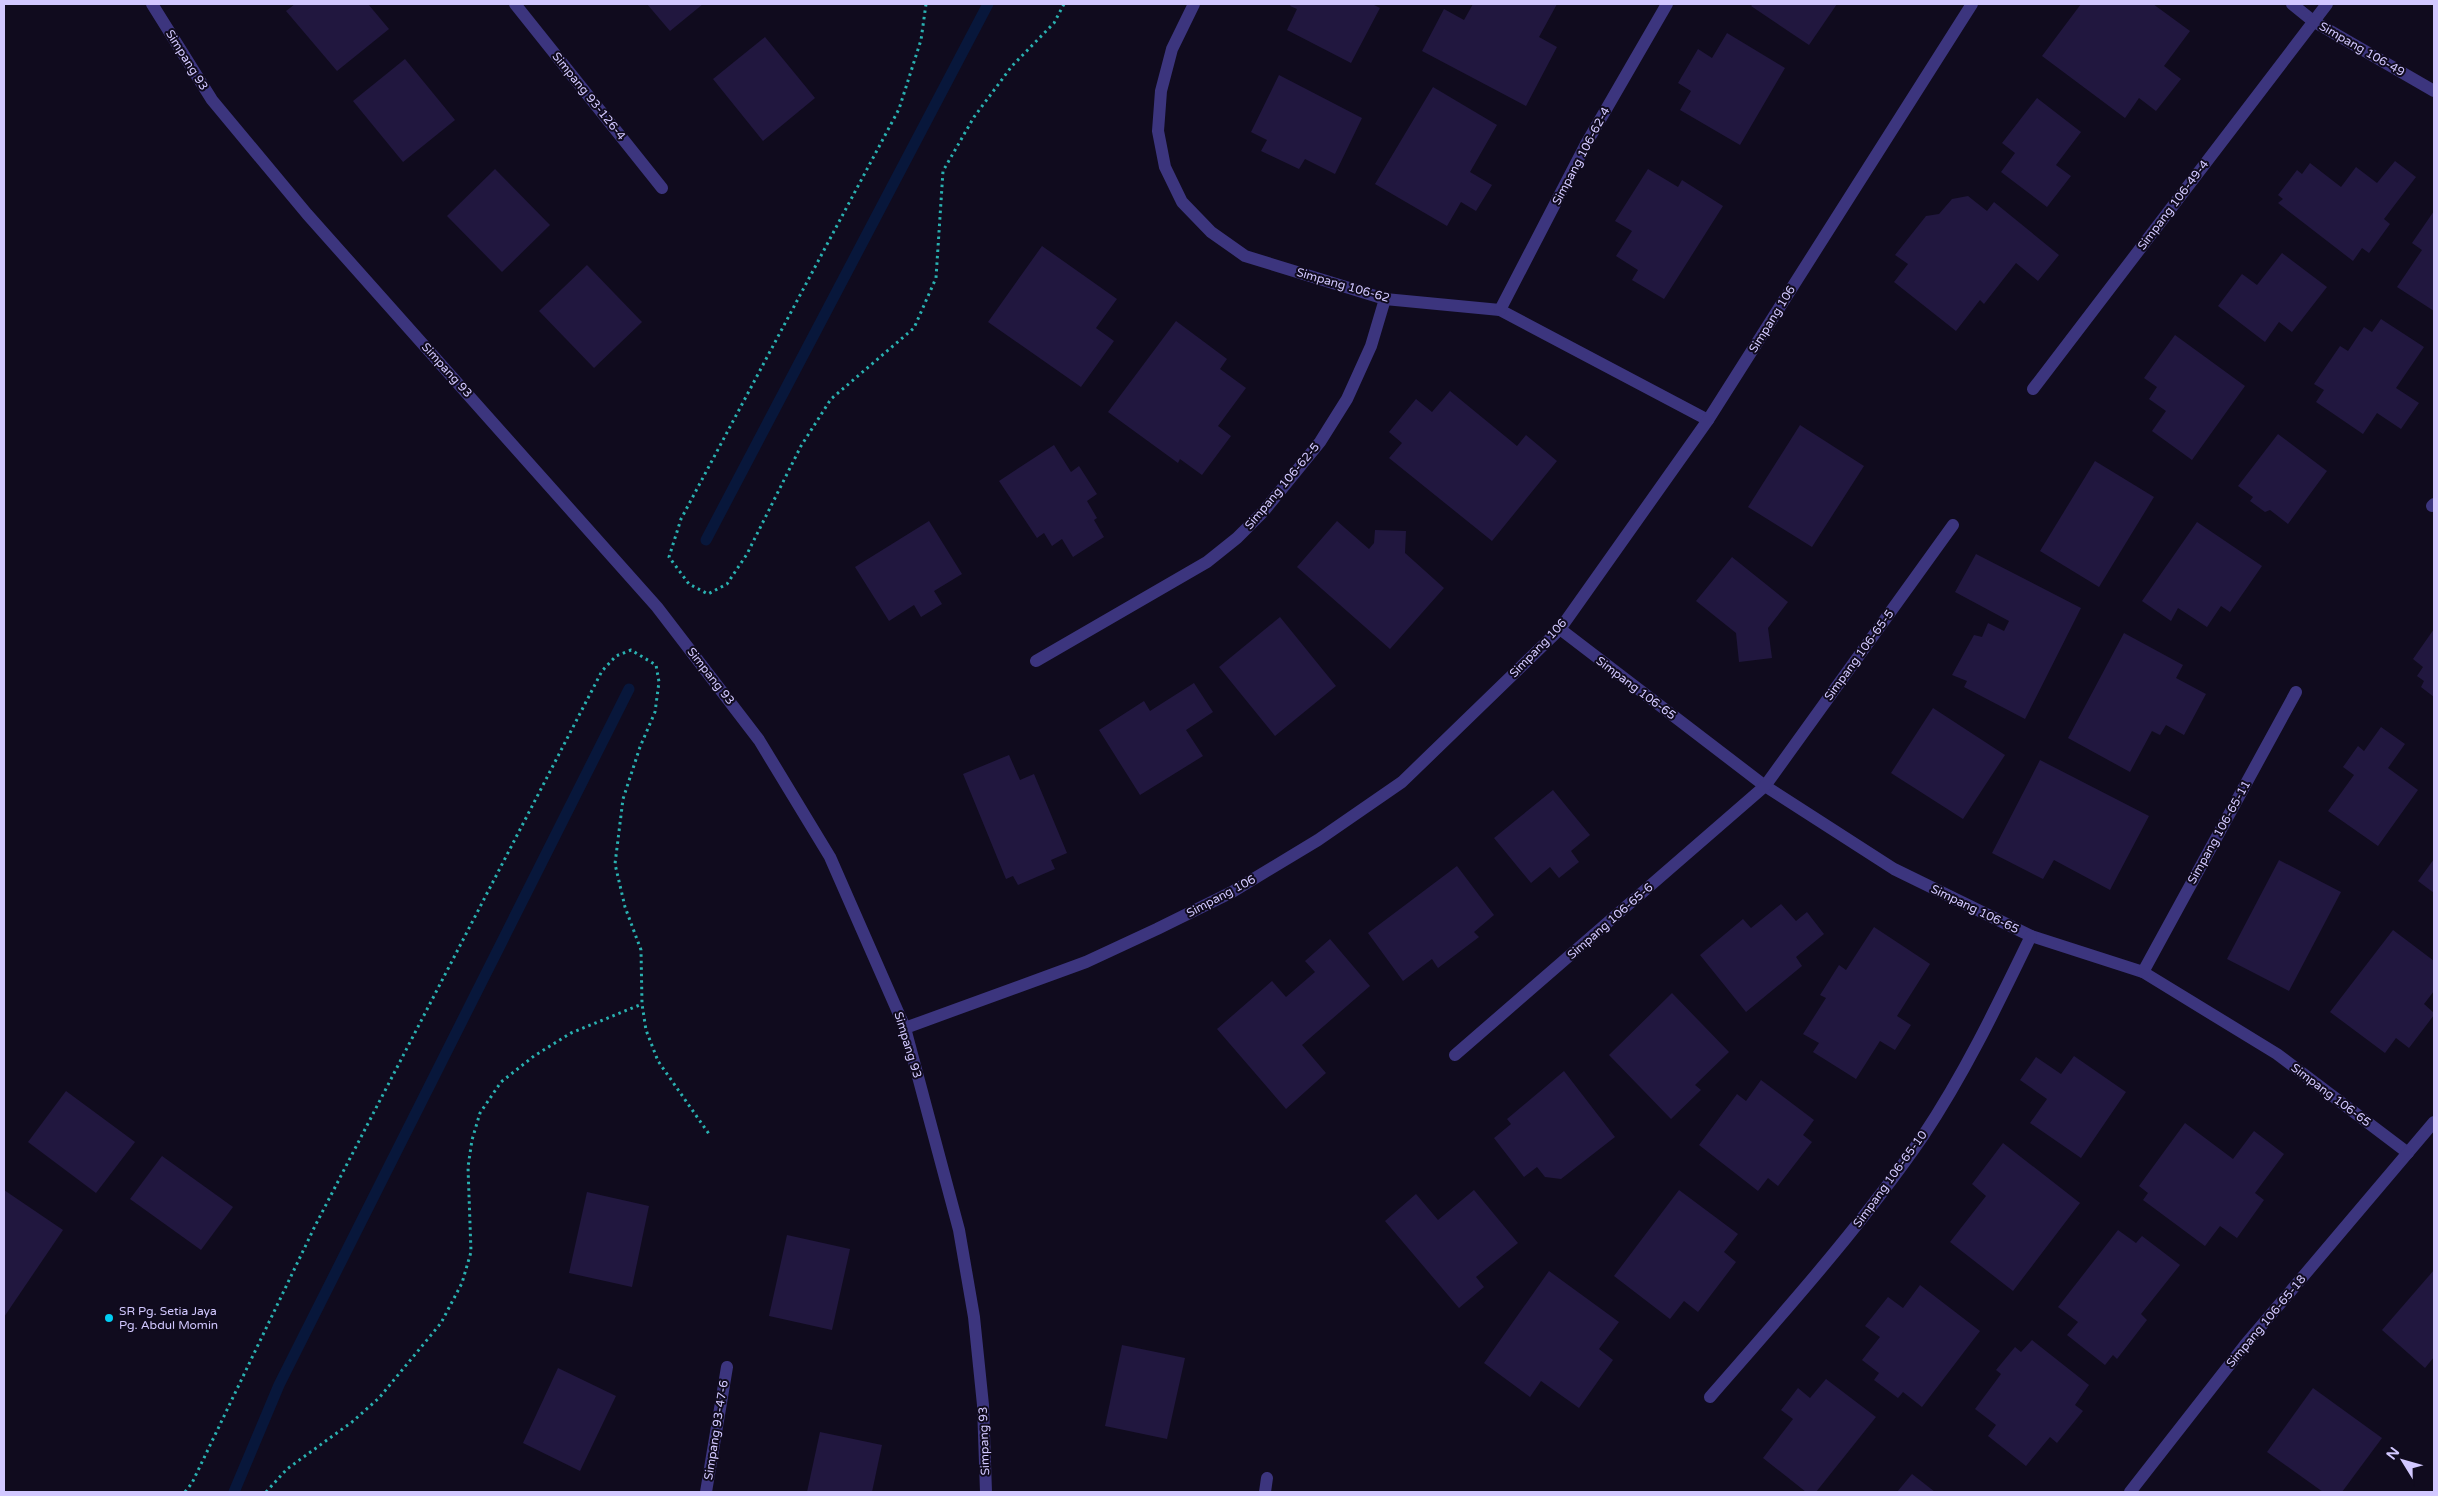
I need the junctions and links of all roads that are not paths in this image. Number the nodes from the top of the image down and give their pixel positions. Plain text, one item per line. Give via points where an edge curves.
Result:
1 (152, 4) edge
2 (516, 4) edge
3 (1194, 4) edge
4 (1667, 4) edge
5 (1972, 4) edge
6 (2292, 4) edge
7 (2327, 4) edge
8 (2313, 21) junction
9 (2434, 91) edge
10 (662, 188) dead end
11 (1385, 299) junction
12 (1500, 310) junction
13 (2034, 389) dead end
14 (1708, 420) junction
15 (1953, 524) dead end
16 (1560, 630) junction
17 (1036, 661) dead end
18 (2296, 692) dead end
19 (1765, 786) junction
20 (2031, 936) junction
21 (2143, 972) junction
22 (905, 1028) junction
23 (1455, 1055) dead end
24 (2434, 1122) edge
25 (2408, 1154) junction
26 (727, 1367) dead end
27 (1710, 1397) dead end
28 (1267, 1478) dead end
29 (706, 1492) edge
30 (986, 1492) edge
31 (1265, 1492) edge
32 (2130, 1492) edge

1 - 22 street, Simpang 93 via 212,100 307,214 657,607 718,684 759,740 830,857
2 - 10 street, Simpang 93-126-4
3 - 11 street, Simpang 106-62 via 1172,49 1161,91 1158,130 1165,167 1182,202 1211,232 1246,256
4 - 12 street, Simpang 106-62-4 via 1586,144
5 - 14 street, Simpang 106
6 - 8 street, Simpang 106-49
7 - 8 street, Simpang 106-49-4
8 - 9 street, Simpang 106-49
8 - 13 street, Simpang 106-49-4
11 - 12 street, Simpang 106-62
11 - 17 street, Simpang 106-62-5 via 1371,346 1347,399 1320,442 1263,512 1207,562
12 - 14 street, Simpang 106-62
14 - 16 street, Simpang 106
15 - 19 street, Simpang 106-65-5
16 - 19 street, Simpang 106-65
16 - 22 street, Simpang 106 via 1402,782 1318,840 1232,892 1086,962
18 - 21 street, Simpang 106-65-11
19 - 20 street, Simpang 106-65 via 1894,869
19 - 23 street, Simpang 106-65-6
20 - 21 street, Simpang 106-65
20 - 27 street, Simpang 106-65-10 via 2001,998 1923,1135 1824,1266
21 - 25 street, Simpang 106-65 via 2277,1054
22 - 30 street, Simpang 93 via 959,1230 974,1317 983,1405
24 - 25 street, Simpang 106-65-18
25 - 32 street, Simpang 106-65-18 via 2245,1345
26 - 29 street, Simpang 93-47-6
28 - 31 street

